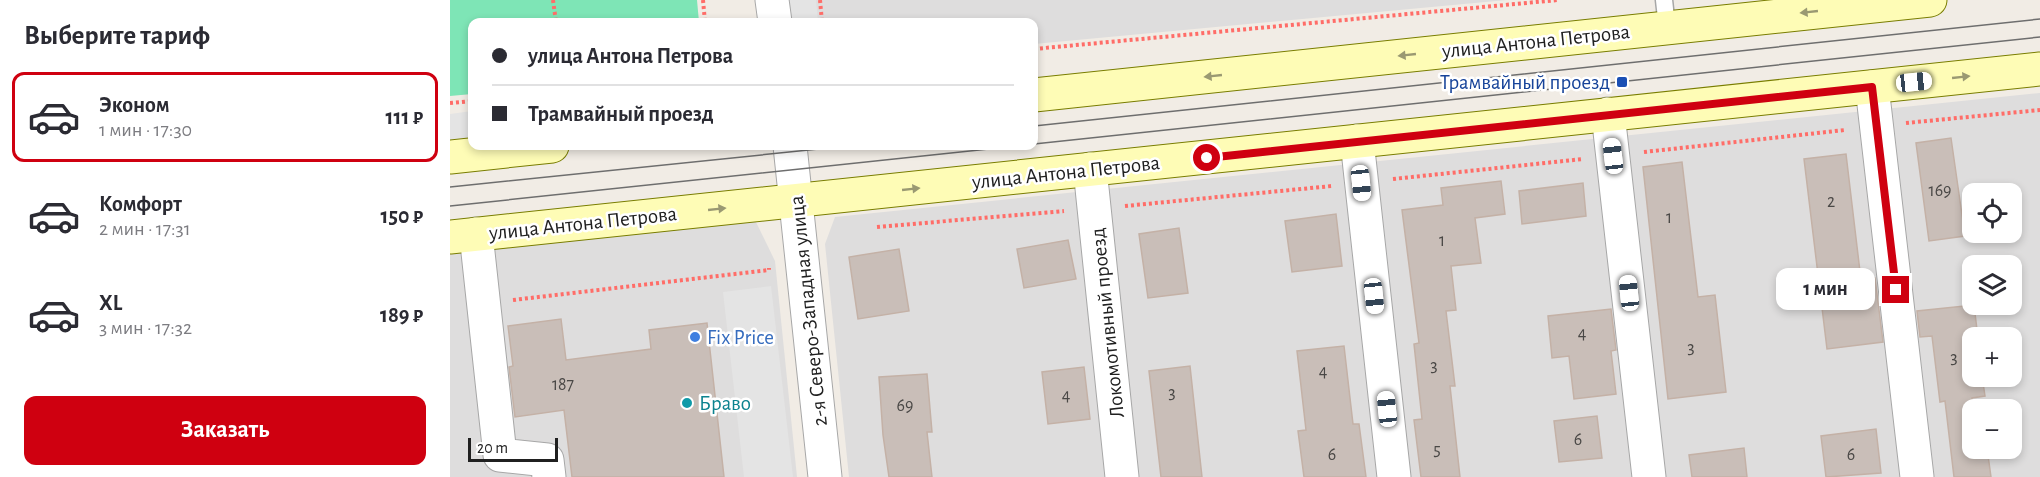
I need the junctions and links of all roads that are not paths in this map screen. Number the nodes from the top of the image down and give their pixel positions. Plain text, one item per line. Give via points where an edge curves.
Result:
1 (772, 0) edge
2 (1930, 0) edge
3 (1665, 13) edge
4 (774, 18) edge
5 (2040, 69) edge
6 (1872, 87) junction
7 (1038, 94) edge
8 (1608, 114) junction
9 (1357, 141) junction
10 (515, 150) edge
11 (790, 150) edge
12 (450, 157) edge
13 (1090, 170) junction
14 (796, 201) junction
15 (463, 236) edge
16 (548, 469) edge
17 (825, 477) edge
18 (1122, 477) edge
19 (1394, 477) edge
20 (1649, 477) edge
21 (1917, 477) edge

1 - 4 street
2 -> 3 main road, улица Антона Петрова
3 -> 7 main road, улица Антона Петрова
6 -> 5 main road, улица Антона Петрова
6 - 8 main road, улица Антона Петрова
6 - 21 street
8 - 9 main road, улица Антона Петрова
8 - 20 street
9 - 13 main road, улица Антона Петрова
9 - 19 street
10 - 12 main road
11 - 14 street, 2-я Северо-Западная улица
14 -> 13 main road, улица Антона Петрова
13 - 18 street, Локомотивный проезд
15 -> 14 main road, улица Антона Петрова
14 - 17 street, 2-я Северо-Западная улица
15 - 16 street via 483,304 500,454

